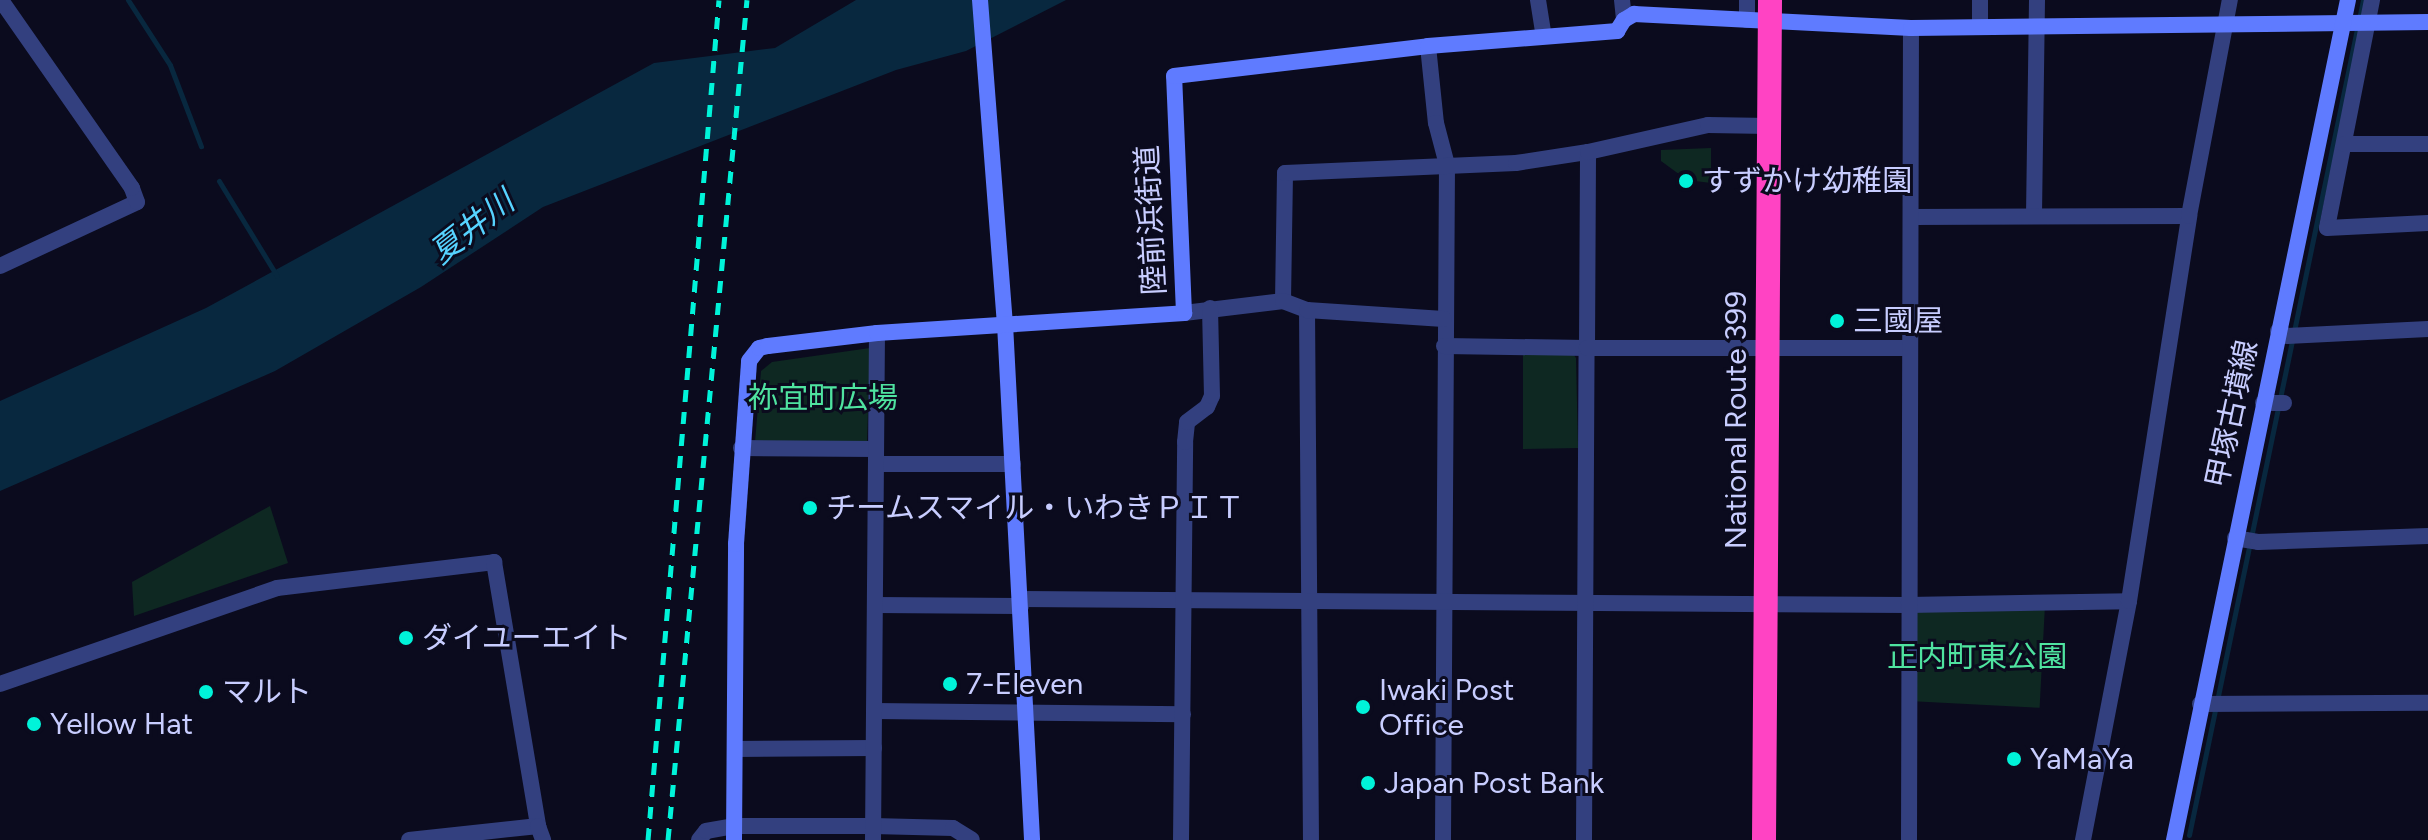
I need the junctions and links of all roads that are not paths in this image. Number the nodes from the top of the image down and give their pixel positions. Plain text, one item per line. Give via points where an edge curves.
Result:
1 (1, 0) edge
2 (980, 0) edge
3 (1538, 0) edge
4 (1622, 0) edge
5 (1747, 0) edge
6 (1980, 0) edge
7 (2037, 0) edge
8 (2230, 0) edge
9 (2348, 0) edge
10 (2372, 0) edge
11 (1762, 14) edge
12 (1624, 20) junction
13 (2357, 22) junction
14 (2428, 22) edge
15 (2225, 25) junction
16 (1980, 27) junction
17 (2037, 27) junction
18 (1911, 28) junction
19 (1544, 36) junction
20 (1428, 46) junction
21 (1769, 126) junction
22 (2428, 144) edge
23 (1588, 152) junction
24 (2331, 155) junction
25 (1447, 165) junction
26 (2034, 215) junction
27 (2189, 216) junction
28 (1912, 217) junction
29 (2428, 223) edge
30 (0, 266) edge
31 (1283, 301) junction
32 (1210, 308) junction
33 (1307, 310) junction
34 (1184, 313) junction
35 (1444, 319) junction
36 (1005, 324) junction
37 (2428, 329) edge
38 (877, 333) junction
39 (2287, 334) junction
40 (1444, 346) junction
41 (1767, 346) junction
42 (1587, 348) junction
43 (1910, 348) junction
44 (2263, 403) junction
45 (2284, 403) dead end
46 (741, 448) junction
47 (876, 457) junction
48 (1013, 464) junction
49 (2428, 536) edge
50 (2245, 540) junction
51 (1310, 600) junction
52 (1184, 601) junction
53 (2129, 601) junction
54 (1444, 602) junction
55 (1021, 603) junction
56 (1585, 603) junction
57 (1768, 604) junction
58 (875, 605) junction
59 (1908, 605) junction
60 (0, 684) edge
61 (2428, 703) edge
62 (2212, 705) junction
63 (874, 711) junction
64 (1026, 711) junction
65 (1183, 714) junction
66 (874, 748) junction
67 (735, 749) junction
68 (541, 833) edge
69 (734, 833) edge
70 (873, 833) edge
71 (409, 840) edge
72 (699, 840) edge
73 (972, 840) edge
74 (1032, 840) edge
75 (1181, 840) edge
76 (1311, 840) edge
77 (1443, 840) edge
78 (1584, 840) edge
79 (1764, 840) edge
80 (1909, 840) edge
81 (2083, 840) edge
82 (2174, 840) edge

1 - 30 street via 137,202
2 - 36 street
3 - 19 street
4 - 12 street
5 - 11 street
6 - 16 street
7 - 17 street
8 - 15 street
9 - 13 street, 甲塚古墳線
10 - 13 street
11 - 12 street via 1634,14
11 - 18 street
11 - 21 highway, National Route 399
12 - 19 street, 陸前浜街道 via 1617,31
13 - 14 street
13 - 15 street
13 - 24 street, 甲塚古墳線
13 - 24 street
15 - 17 street
15 - 27 street
16 - 17 street
16 - 18 street
17 - 26 street
18 - 28 street
19 - 20 street, 陸前浜街道
20 - 25 street via 1436,123
20 - 34 street, 陸前浜街道 via 1174,76
21 - 23 street via 1708,125
21 - 41 highway, National Route 399
22 - 24 street
23 - 25 street via 1516,163
23 - 42 street
24 - 29 street via 2327,228
24 - 39 street, 甲塚古墳線
25 - 31 street via 1285,173
25 - 35 street
26 - 27 street
26 - 28 street
27 - 53 street
28 - 43 street
31 - 32 street
31 - 33 street
32 - 34 street
32 - 52 street via 1212,396 1207,407 1187,422 1185,442
33 - 35 street
33 - 51 street
34 - 36 street, 陸前浜街道
35 - 40 street
36 - 38 street, 陸前浜街道
36 - 48 street
37 - 39 street
38 - 46 street, 陸前浜街道 via 759,348 749,361
38 - 47 street
39 - 44 street, 甲塚古墳線
40 - 42 street
40 - 54 street
41 - 42 street
41 - 43 street
41 - 57 highway, National Route 399
42 - 56 street
43 - 59 street
44 - 45 street
44 - 50 street, 甲塚古墳線
46 - 47 street
46 - 67 street, 陸前浜街道
47 - 48 street
47 - 58 street
48 - 55 street
49 - 50 street
50 - 62 street, 甲塚古墳線
51 - 52 street
51 - 54 street
51 - 76 street
52 - 55 street
52 - 65 street
53 - 59 street
53 - 81 street
54 - 56 street
54 - 77 street
55 - 58 street
55 - 64 street
56 - 57 street
56 - 78 street
57 - 59 street
57 - 79 highway, National Route 399
58 - 63 street
59 - 80 street
60 - 68 street via 277,588 494,562
61 - 62 street
62 - 82 street, 甲塚古墳線
63 - 64 street
63 - 66 street
64 - 65 street
64 - 74 street
65 - 75 street
66 - 67 street
66 - 70 street
67 - 69 street, 陸前浜街道
68 - 71 street
69 - 70 street
69 - 72 street via 706,831
70 - 73 street via 953,828

